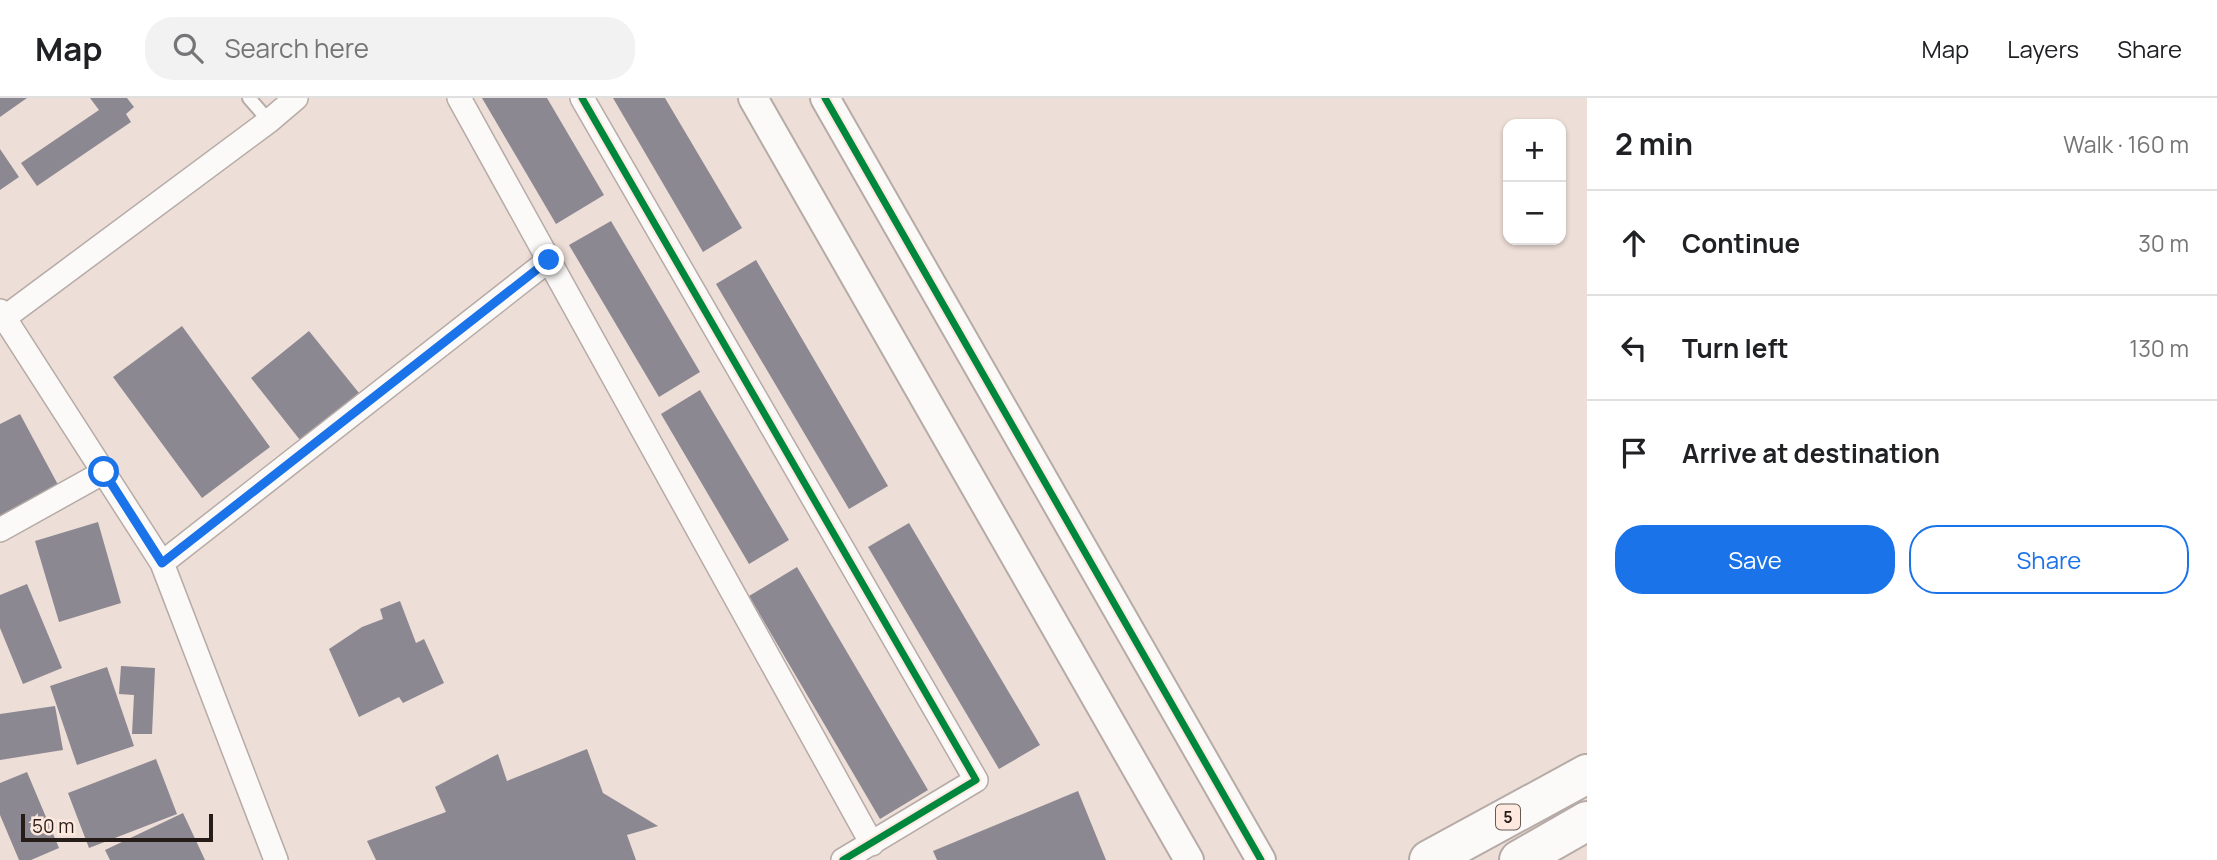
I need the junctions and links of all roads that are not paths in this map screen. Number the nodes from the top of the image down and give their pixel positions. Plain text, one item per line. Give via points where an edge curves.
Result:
1 (249, 98) edge
2 (296, 98) edge
3 (459, 98) edge
4 (582, 98) edge
5 (753, 98) edge
6 (825, 98) edge
7 (269, 121) junction
8 (549, 260) junction
9 (2, 317) edge
10 (104, 472) junction
11 (0, 530) edge
12 (162, 563) junction
13 (1587, 774) edge
14 (1587, 821) edge
15 (872, 844) junction
16 (276, 860) edge
17 (843, 860) edge
18 (1189, 860) edge
19 (1261, 860) edge
20 (1429, 860) edge
21 (1519, 860) edge

1 - 7 lane
2 - 7 street
3 - 8 street
4 - 15 street via 976,780
5 - 18 street
6 - 19 street
7 - 9 street
8 - 12 street
8 - 15 street
9 - 10 street
10 - 11 street
10 - 12 street
12 - 16 street
13 - 20 highway, 5
14 - 21 highway, 5
15 - 17 street

